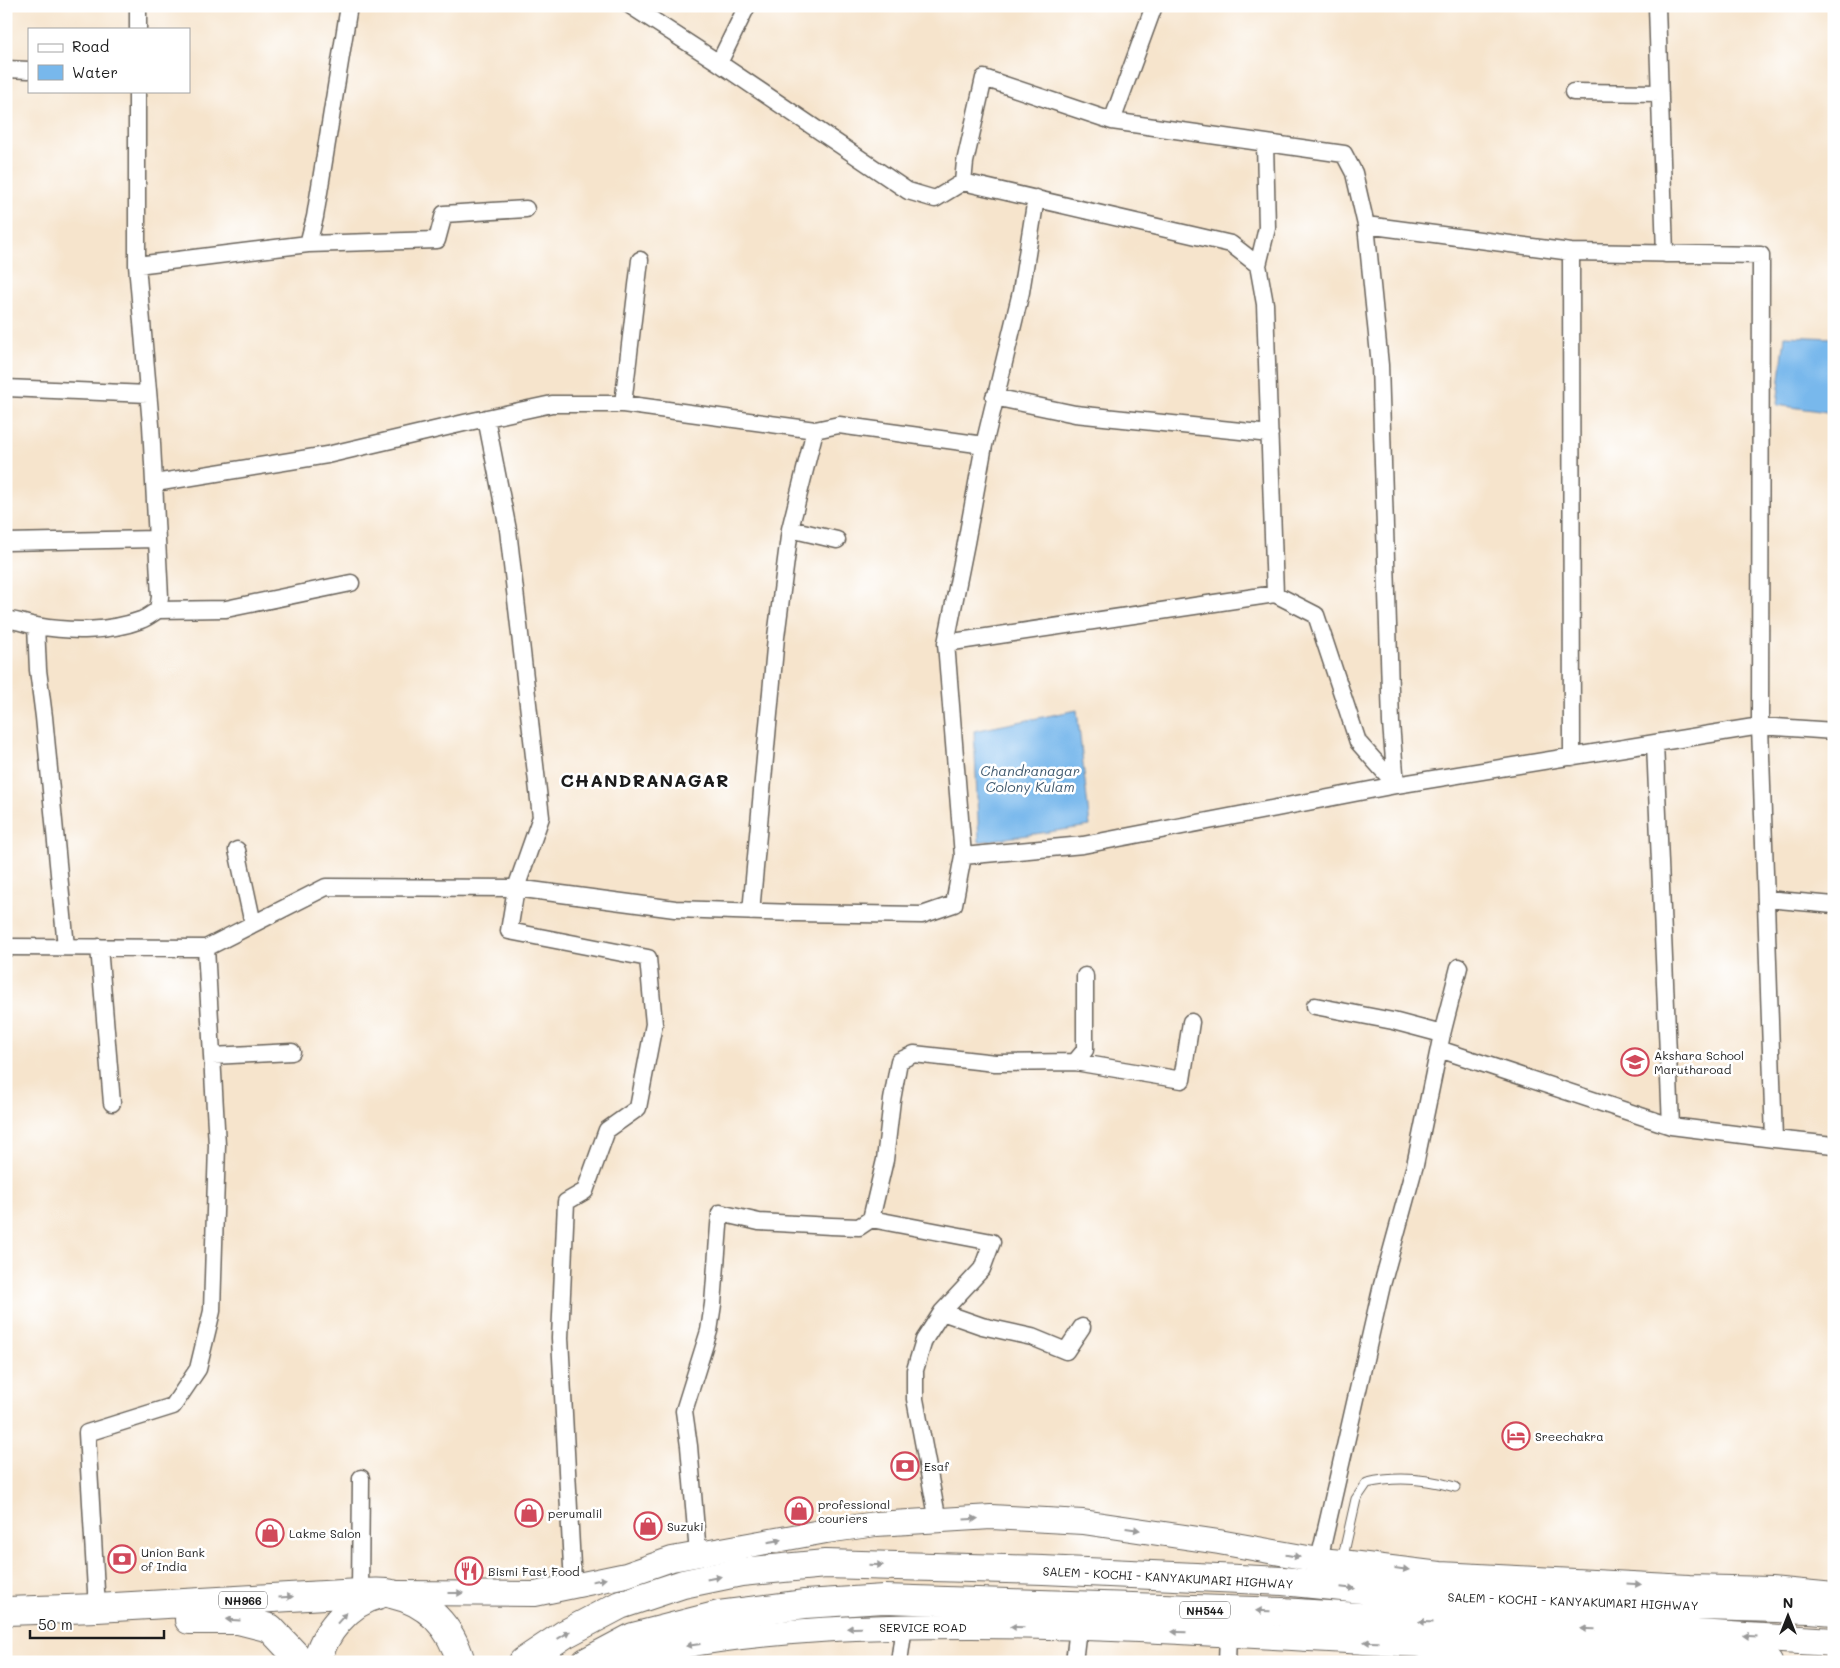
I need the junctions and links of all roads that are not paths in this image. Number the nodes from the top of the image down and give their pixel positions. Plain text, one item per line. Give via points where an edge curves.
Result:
1 (138, 6) edge
2 (349, 6) edge
3 (632, 6) edge
4 (747, 6) edge
5 (1154, 6) edge
6 (1656, 6) edge
7 (138, 28) edge
8 (719, 63) junction
9 (6, 69) edge
10 (28, 70) edge
11 (137, 92) edge
12 (1573, 92) dead end
13 (1660, 93) junction
14 (1112, 121) junction
15 (1265, 143) junction
16 (963, 182) junction
17 (1036, 198) junction
18 (526, 209) dead end
19 (1366, 226) junction
20 (308, 244) junction
21 (1571, 252) junction
22 (1666, 254) junction
23 (640, 260) dead end
24 (137, 265) junction
25 (1258, 265) junction
26 (6, 388) edge
27 (148, 394) junction
28 (994, 397) junction
29 (623, 404) junction
30 (486, 418) junction
31 (815, 430) junction
32 (1270, 434) junction
33 (984, 445) junction
34 (155, 483) junction
35 (790, 529) junction
36 (156, 538) junction
37 (837, 540) dead end
38 (6, 542) edge
39 (351, 583) dead end
40 (1275, 594) junction
41 (158, 610) junction
42 (6, 620) edge
43 (36, 626) junction
44 (946, 643) junction
45 (1760, 726) junction
46 (1834, 731) edge
47 (1656, 743) junction
48 (1572, 757) junction
49 (1396, 785) junction
50 (237, 850) dead end
51 (963, 856) junction
52 (516, 888) junction
53 (1766, 899) junction
54 (1834, 905) edge
55 (750, 912) junction
56 (253, 924) junction
57 (6, 947) edge
58 (66, 947) junction
59 (99, 948) junction
60 (206, 948) junction
61 (1459, 967) dead end
62 (1085, 976) dead end
63 (1315, 1006) dead end
64 (1191, 1022) dead end
65 (1441, 1041) junction
66 (292, 1052) dead end
67 (212, 1056) junction
68 (1075, 1062) junction
69 (112, 1103) dead end
70 (1671, 1126) junction
71 (1774, 1139) junction
72 (1834, 1145) edge
73 (871, 1219) junction
74 (942, 1312) junction
75 (1082, 1327) dead end
76 (361, 1478) dead end
77 (1455, 1487) dead end
78 (938, 1522) junction
79 (698, 1554) junction
80 (1330, 1561) junction
81 (573, 1585) junction
82 (360, 1593) junction
83 (390, 1593) junction
84 (1834, 1595) edge
85 (6, 1611) edge
86 (1834, 1611) edge
87 (101, 1615) junction
88 (6, 1626) edge
89 (904, 1626) junction
90 (1078, 1628) junction
91 (1228, 1634) junction
92 (1834, 1642) edge
93 (1581, 1656) edge
94 (302, 1662) edge
95 (316, 1662) edge
96 (461, 1662) edge
97 (523, 1662) edge
98 (586, 1662) edge
99 (620, 1662) edge
100 (899, 1662) edge
101 (1074, 1662) edge
102 (1227, 1662) edge
103 (1770, 1662) edge

1 - 7 street
2 - 20 street
3 - 8 street
4 - 8 street
5 - 14 street
6 - 13 street
8 - 16 street via 908,191 935,199
9 - 10 street
11 - 24 street
12 - 13 street
13 - 22 street
14 - 15 street
14 - 16 street via 984,78
15 - 19 street via 1344,154 1354,173
15 - 25 street via 1267,228
16 - 17 street
17 - 25 street via 1231,244
17 - 28 street via 1021,292
18 - 20 street via 444,214 437,240
19 - 21 street
19 - 49 street via 1380,365 1391,723
20 - 24 street
21 - 22 street
21 - 48 street
22 - 45 street via 1761,255
23 - 29 street
24 - 27 street
25 - 32 street via 1266,304
26 - 27 street
27 - 34 street
28 - 32 street via 1075,414
28 - 33 street
29 - 30 street via 552,404
29 - 31 street
30 - 34 street via 327,455
30 - 52 street via 508,530 541,817
31 - 33 street via 839,425
31 - 35 street
32 - 40 street
33 - 44 street
34 - 36 street
35 - 37 street
35 - 55 street via 776,637
36 - 38 street
36 - 41 street
39 - 41 street via 226,610
40 - 44 street
40 - 49 street via 1316,615 1358,742
41 - 43 street via 142,620 113,626 77,630
42 - 43 street
43 - 58 street
44 - 51 street
45 - 46 street
45 - 47 street
45 - 53 street
47 - 48 street
47 - 70 street
48 - 49 street
49 - 51 street via 1083,845
50 - 56 street
51 - 55 street via 954,904 922,915
52 - 55 street via 675,909
52 - 56 street via 326,887
52 - 81 street via 509,932 648,958 654,1024 638,1108 607,1130 585,1191 566,1202 560,1338
53 - 54 street
53 - 71 street
56 - 60 street
57 - 58 street
58 - 59 street
59 - 60 street
59 - 69 street
60 - 67 street
61 - 65 street
62 - 68 street via 1085,1050
63 - 65 street via 1393,1021
64 - 68 street via 1182,1080
65 - 70 street
65 - 80 street via 1415,1165 1380,1294
66 - 67 street
67 - 87 street via 217,1145 212,1311 198,1369 173,1406 86,1433
68 - 73 street via 995,1063 914,1054 899,1062 885,1160
70 - 71 street
71 - 72 street
73 - 74 street via 992,1242 982,1269
73 - 79 street via 859,1227 831,1226 759,1222 720,1213 709,1331 684,1411
74 - 75 street via 1066,1350
74 - 78 street via 924,1340 916,1370 915,1399
76 - 82 street
77 - 80 lane via 1387,1478 1367,1483 1356,1499
79 -> 78 street via 868,1525
78 -> 80 street via 991,1517 1083,1522
81 -> 79 street
80 -> 84 street via 1440,1574 1771,1589
83 -> 81 street via 536,1594
82 - 83 highway, NH966
87 -> 82 highway, NH966
95 -> 83 highway via 325,1640 350,1609 370,1597
83 - 96 highway via 422,1605 434,1615 456,1645
85 - 87 highway, NH966
97 -> 86 highway, SALEM - KOCHI - KANYAKUMARI HIGHWAY via 565,1634 620,1605 683,1584 740,1572 825,1564 1282,1581 1421,1595
87 - 88 highway, NH966
94 -> 87 highway, NH966 via 270,1628 238,1620
90 -> 89 street, SERVICE ROAD
89 -> 99 street, SERVICE ROAD via 840,1628 742,1638 674,1648
89 - 100 street
91 -> 90 street, SERVICE ROAD
90 - 101 street
93 -> 91 street, SERVICE ROAD
91 - 102 street
92 -> 98 highway, NH544 via 1629,1630 1510,1627 1282,1612 884,1600 805,1604 719,1615 634,1638
93 - 103 street, SERVICE ROAD via 1679,1654

